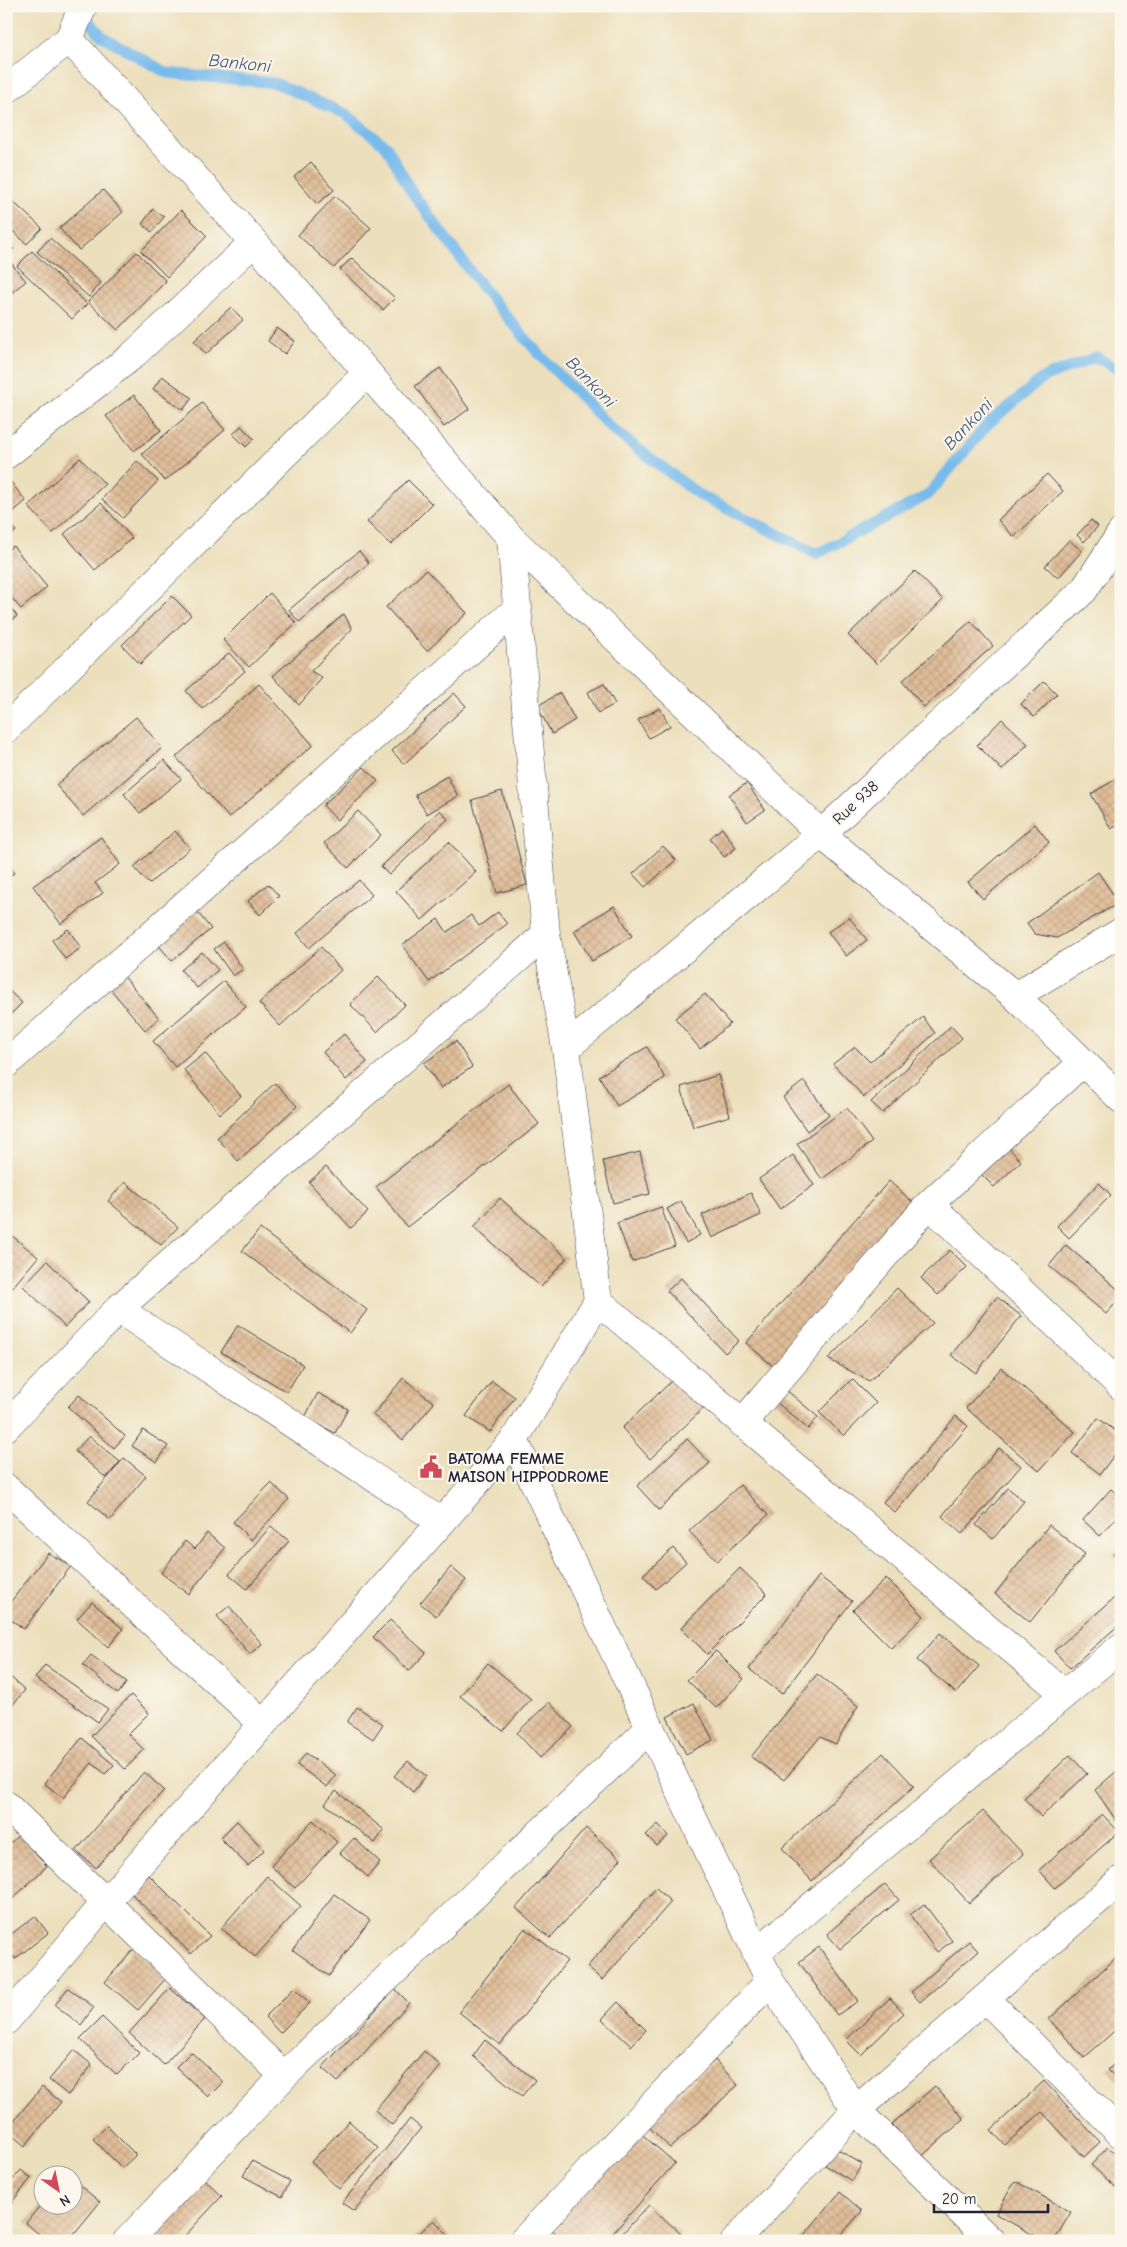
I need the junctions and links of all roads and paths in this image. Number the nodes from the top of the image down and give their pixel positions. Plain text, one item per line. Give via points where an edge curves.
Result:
1 (83, 6) edge
2 (69, 39) junction
3 (6, 90) edge
4 (254, 242) junction
5 (367, 373) junction
6 (6, 455) edge
7 (1121, 533) edge
8 (512, 538) junction
9 (518, 608) junction
10 (6, 729) edge
11 (821, 834) junction
12 (1121, 932) edge
13 (546, 934) junction
14 (1015, 996) junction
15 (566, 1048) junction
16 (1083, 1062) junction
17 (6, 1064) edge
18 (1121, 1099) edge
19 (929, 1204) junction
20 (598, 1301) junction
21 (118, 1309) junction
22 (1121, 1386) edge
23 (742, 1422) junction
24 (6, 1427) edge
25 (514, 1440) junction
26 (6, 1488) edge
27 (440, 1521) junction
28 (1121, 1647) edge
29 (1065, 1694) junction
30 (263, 1724) junction
31 (650, 1728) junction
32 (6, 1804) edge
33 (1121, 1880) edge
34 (106, 1902) junction
35 (756, 1953) junction
36 (770, 1981) junction
37 (985, 1998) junction
38 (6, 2021) edge
39 (284, 2076) junction
40 (856, 2110) junction
41 (1121, 2134) edge
42 (739, 2239) edge
43 (127, 2241) edge
44 (523, 2241) edge
45 (991, 2241) edge

1 - 2 street
2 - 3 street
2 - 4 street
4 - 5 street
4 - 6 street via 132,356
5 - 8 street
5 - 10 street
7 - 11 street, Rue 938 via 1084,590
8 - 9 street
8 - 11 street
9 - 13 street
9 - 17 street
11 - 14 street
11 - 15 street, Rue 938
12 - 14 street
13 - 15 street
13 - 21 street
14 - 16 street
15 - 20 street
16 - 18 street
16 - 19 street
19 - 22 street
19 - 23 street
20 - 23 street
20 - 25 street
21 - 24 street
21 - 27 street
23 - 29 street
25 - 27 street
25 - 31 street
26 - 30 street
27 - 30 street
28 - 29 street
29 - 35 street
30 - 34 street
31 - 35 street
31 - 39 street
32 - 34 street
33 - 37 street
34 - 38 street
34 - 39 street
35 - 36 street
36 - 40 street
36 - 44 street
37 - 40 street
37 - 41 street
39 - 43 street
40 - 42 street
40 - 45 street

